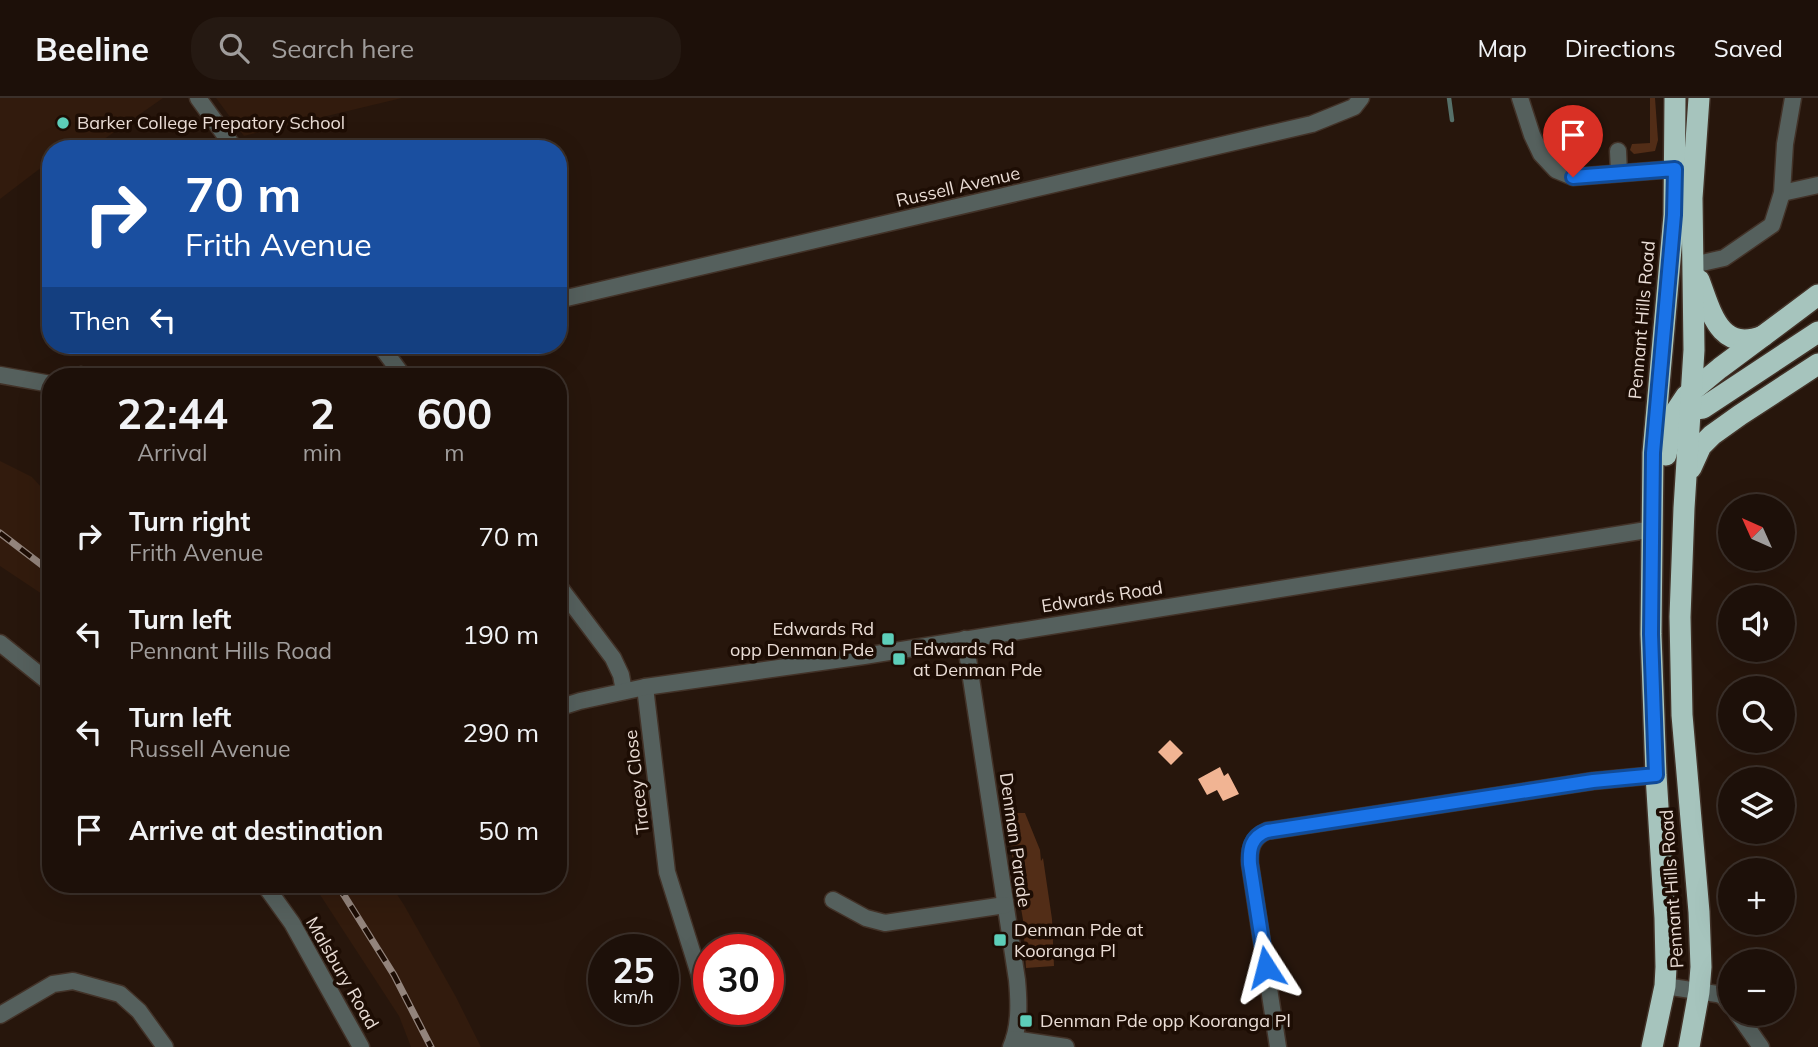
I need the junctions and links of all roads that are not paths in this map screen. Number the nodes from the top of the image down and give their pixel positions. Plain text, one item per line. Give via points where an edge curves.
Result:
1 (198, 98) edge
2 (1361, 98) edge
3 (1520, 98) edge
4 (1675, 98) edge
5 (1699, 98) edge
6 (1793, 98) edge
7 (228, 140) edge
8 (1618, 150) dead end
9 (1675, 169) junction
10 (1619, 173) junction
11 (1818, 185) edge
12 (1782, 192) junction
13 (1693, 265) junction
14 (1818, 295) edge
15 (567, 298) edge
16 (1818, 301) edge
17 (1776, 328) junction
18 (1818, 332) edge
19 (1818, 364) edge
20 (0, 375) edge
21 (42, 382) edge
22 (1660, 382) junction
23 (1693, 402) junction
24 (1685, 490) junction
25 (1653, 529) junction
26 (567, 597) edge
27 (965, 639) junction
28 (0, 643) edge
29 (42, 677) edge
30 (645, 687) junction
31 (624, 691) junction
32 (567, 705) edge
33 (1656, 775) junction
34 (270, 893) edge
35 (833, 900) dead end
36 (1005, 905) junction
37 (693, 955) edge
38 (1665, 986) junction
39 (1699, 992) junction
40 (1718, 995) edge
41 (0, 1014) edge
42 (1746, 1026) edge
43 (1012, 1043) edge
44 (165, 1047) edge
45 (362, 1047) edge
46 (1066, 1047) edge
47 (1278, 1047) edge
48 (1652, 1047) edge
49 (1689, 1047) edge
50 (1761, 1047) edge

1 - 7 street
2 - 15 street, Russell Avenue via 1354,107 1312,124
3 - 10 street via 1541,154 1556,170 1573,177
4 - 9 highway, Pennant Hills Road
5 - 13 highway, Pennant Hills Road
6 - 12 street
8 - 10 street
9 - 10 street
9 - 22 highway, Pennant Hills Road
11 - 12 street
12 - 13 street via 1772,225 1721,259
13 - 17 highway via 1722,331 1745,340
13 - 23 highway, Pennant Hills Road
14 - 17 highway
16 - 17 highway
17 - 23 highway
18 - 23 highway
19 - 24 highway via 1706,440 1694,458
20 - 21 street
22 - 23 highway via 1669,397
22 - 25 highway, Pennant Hills Road via 1653,453
23 - 24 highway, Pennant Hills Road
23 - 25 highway via 1671,422
24 - 39 highway, Pennant Hills Road via 1682,715 1699,912
25 - 27 street, Edwards Road
25 - 33 highway, Pennant Hills Road
26 - 31 street via 613,658
27 - 30 street, Edwards Road
27 - 36 street, Denman Parade
28 - 29 street
30 - 31 street, Edwards Road
30 - 37 street, Tracey Close via 667,872
31 - 32 street, Edwards Road
33 - 38 highway, Pennant Hills Road
33 - 47 street via 1259,834 1250,849 1250,864
34 - 45 street, Malsbury Road
35 - 36 street via 885,923
36 - 43 street, Denman Parade via 1018,996
38 - 39 street
38 - 48 highway, Pennant Hills Road
39 - 40 street
39 - 49 highway, Pennant Hills Road
41 - 44 street via 53,984 73,981 120,994
42 - 50 street
43 - 46 street

